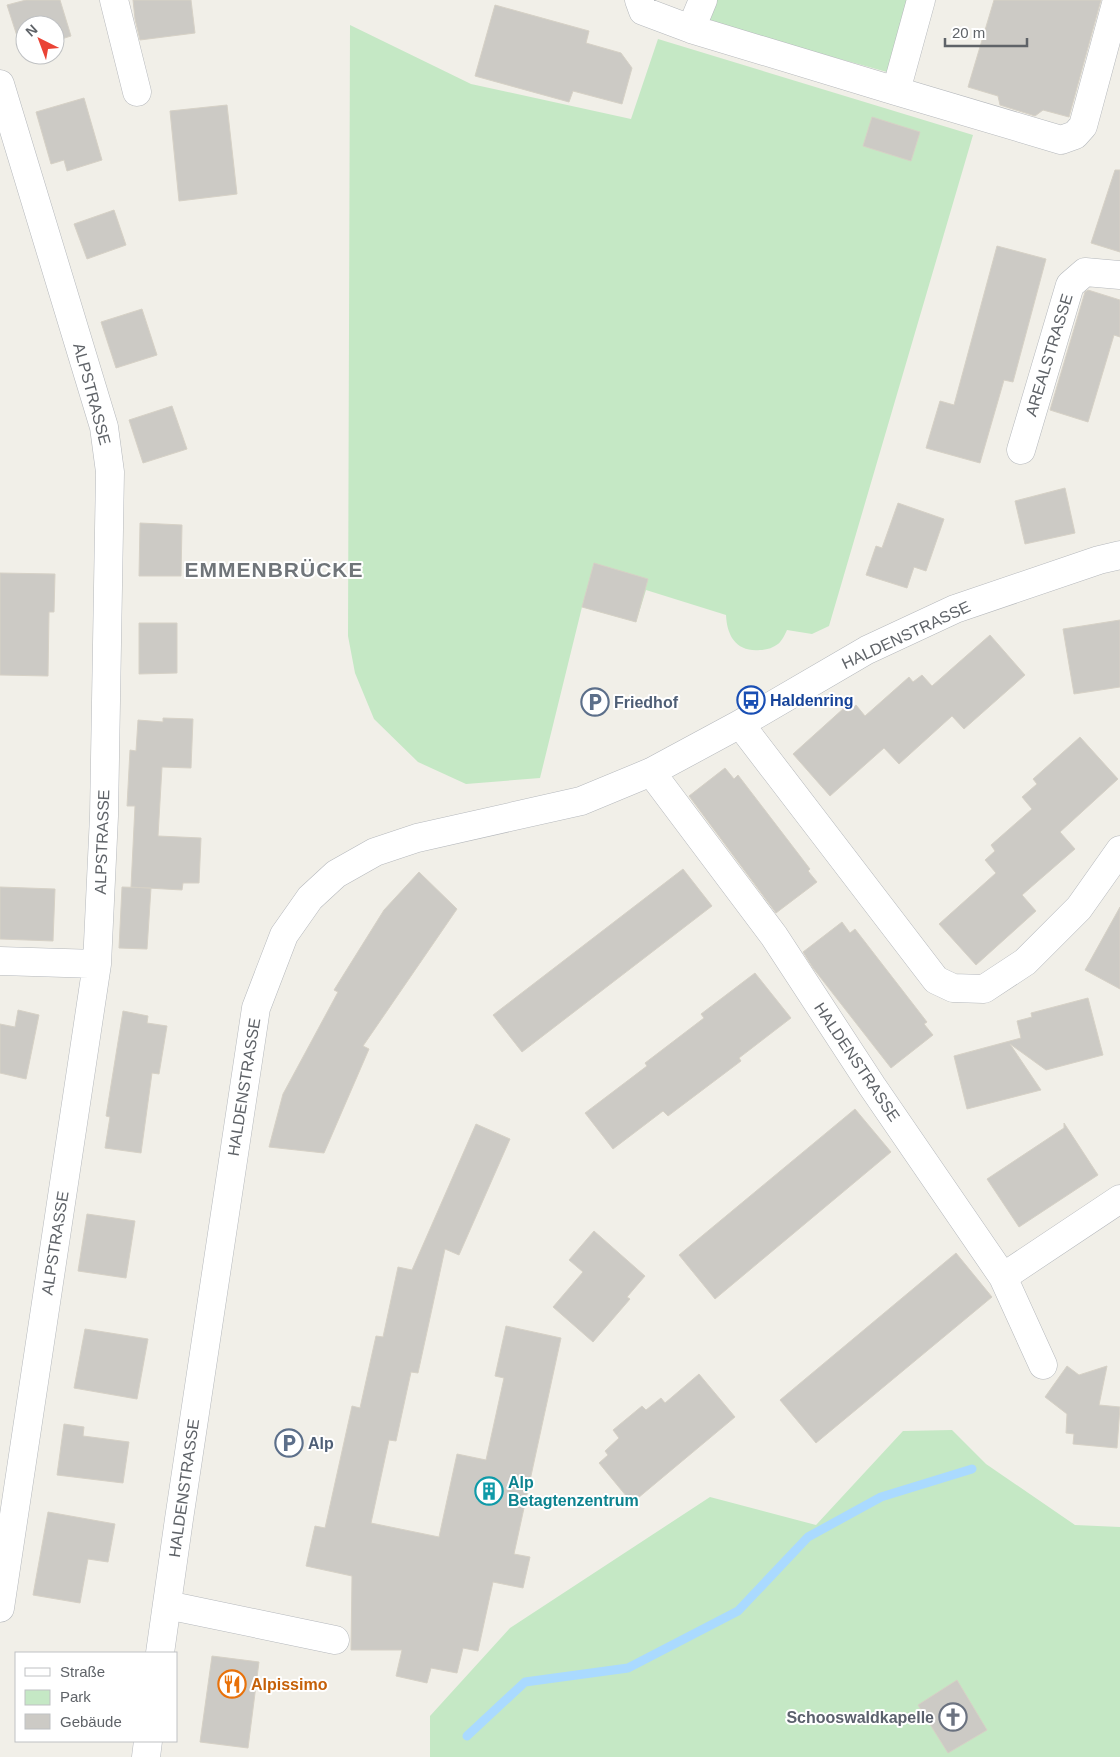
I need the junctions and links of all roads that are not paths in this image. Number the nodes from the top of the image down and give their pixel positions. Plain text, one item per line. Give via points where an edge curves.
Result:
1 (114, 0) edge
2 (638, 0) edge
3 (703, 0) edge
4 (921, 0) edge
5 (1117, 0) edge
6 (691, 29) junction
7 (0, 84) edge
8 (896, 91) junction
9 (137, 92) dead end
10 (1120, 275) edge
11 (1021, 450) dead end
12 (1120, 555) edge
13 (740, 724) junction
14 (651, 772) junction
15 (1120, 850) edge
16 (0, 961) edge
17 (97, 964) junction
18 (1120, 1200) edge
19 (1003, 1277) junction
20 (1043, 1364) dead end
21 (167, 1605) junction
22 (0, 1608) edge
23 (335, 1640) dead end
24 (160, 1652) edge
25 (148, 1742) edge
26 (146, 1757) edge

1 - 9 street
2 - 6 street via 643,11
3 - 6 street
4 - 8 street
5 - 8 street via 1083,126 1075,136 1061,140
6 - 8 street
7 - 17 street, ALPSTRASSE via 104,427 110,472 104,816
10 - 11 street, AREALSTRASSE via 1085,272 1070,285
12 - 13 street, HALDENSTRASSE via 955,609 867,650
13 - 14 street, HALDENSTRASSE
13 - 15 street via 936,980 953,988 984,989 1025,962 1079,908
14 - 19 street, HALDENSTRASSE via 774,936
14 - 21 street, HALDENSTRASSE via 581,801 417,838 375,852 336,874 310,898 284,934 256,1008
16 - 17 street
17 - 22 street, ALPSTRASSE
18 - 19 street
19 - 20 street, HALDENSTRASSE
21 - 23 street
21 - 24 street, HALDENSTRASSE
25 - 26 street

